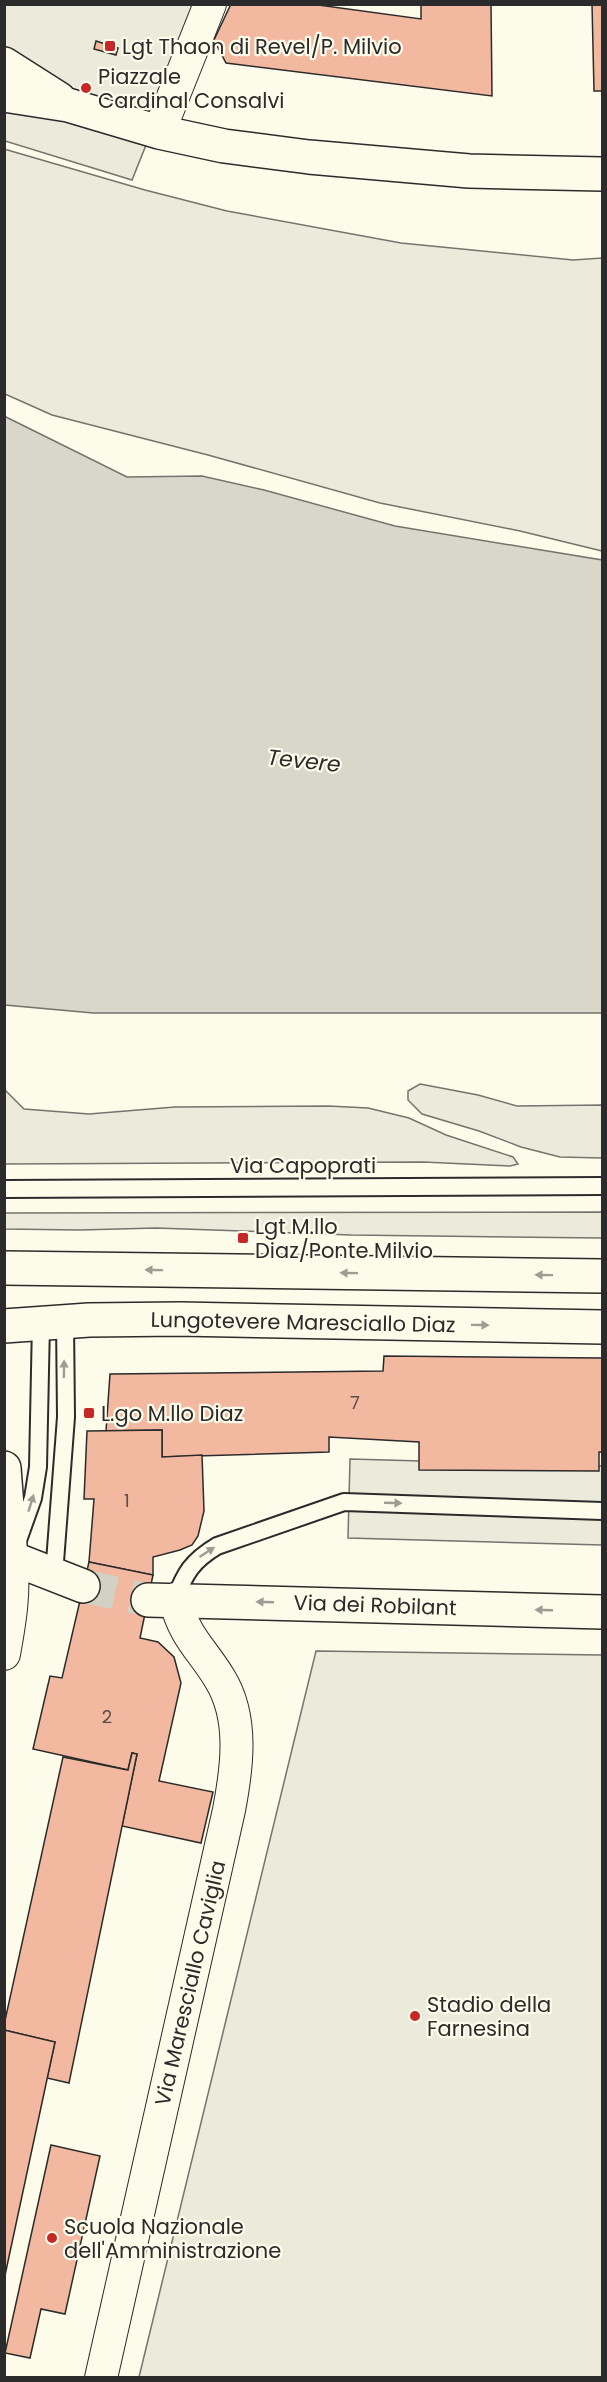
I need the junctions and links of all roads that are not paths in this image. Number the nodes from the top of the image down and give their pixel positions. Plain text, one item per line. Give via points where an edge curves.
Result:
1 (210, 4) edge
2 (4, 64) edge
3 (4, 95) edge
4 (68, 105) junction
5 (159, 132) junction
6 (603, 174) edge
7 (603, 1186) edge
8 (4, 1189) edge
9 (4, 1268) edge
10 (603, 1276) edge
11 (53, 1322) junction
12 (4, 1326) edge
13 (603, 1327) edge
14 (4, 1468) edge
15 (603, 1511) edge
16 (8, 1556) edge
17 (69, 1581) joint
18 (161, 1600) junction
19 (603, 1612) edge
20 (4, 1654) edge
21 (101, 2378) edge

1 - 5 street
2 - 4 main road
3 - 4 main road
4 - 5 main road
5 - 6 main road via 224,146 400,166
7 - 8 lane, Via Capoprati
10 -> 9 main road
11 - 12 main road, Lungotevere Maresciallo Diaz
11 -> 13 main road, Lungotevere Maresciallo Diaz via 180,1319
16 -> 11 lane via 27,1515 36,1482
17 -> 11 lane via 66,1417
14 - 16 main road
18 -> 15 lane via 191,1566 217,1546 344,1502
16 - 17 main road
16 - 20 street via 14,1582 13,1608
19 -> 18 main road, Via dei Robilant
18 - 21 street, Via Maresciallo Caviglia via 226,1690 235,1726 237,1766

